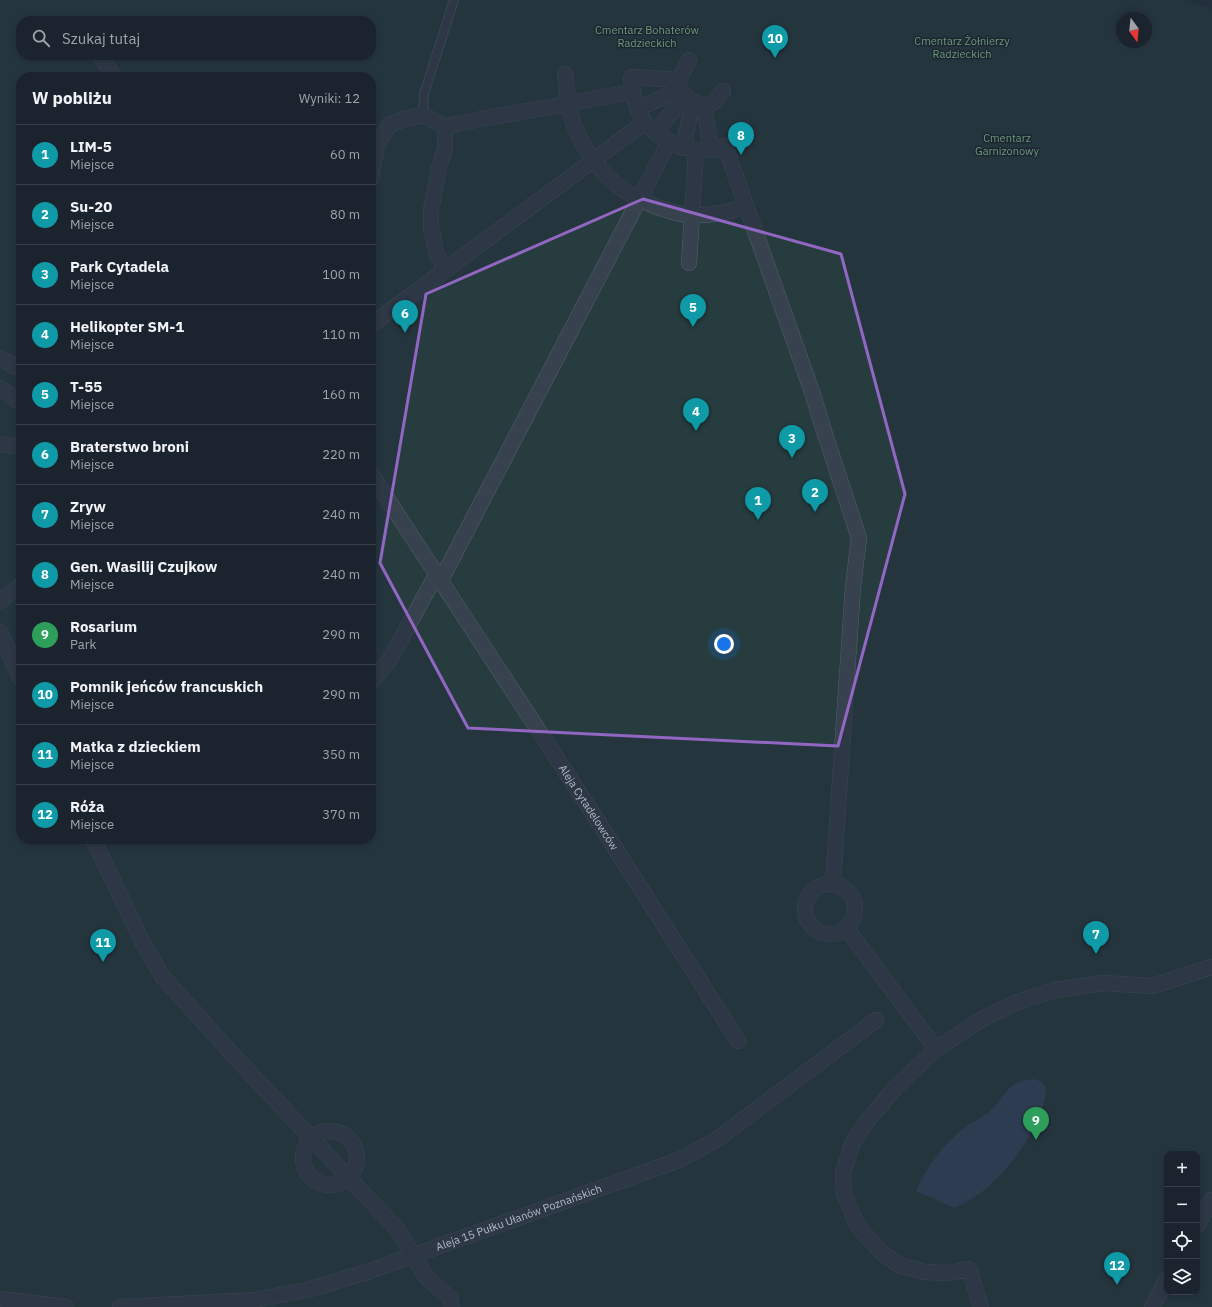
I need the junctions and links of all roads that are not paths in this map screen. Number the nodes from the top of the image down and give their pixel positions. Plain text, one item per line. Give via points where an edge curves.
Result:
1 (454, 0) edge
2 (103, 60) edge
3 (689, 60) dead end
4 (111, 72) edge
5 (565, 74) dead end
6 (723, 91) dead end
7 (632, 92) junction
8 (688, 95) junction
9 (568, 104) junction
10 (637, 109) junction
11 (423, 115) junction
12 (445, 127) junction
13 (650, 127) junction
14 (683, 147) junction
15 (376, 150) edge
16 (712, 150) junction
17 (592, 160) junction
18 (639, 200) junction
19 (746, 206) junction
20 (692, 215) junction
21 (689, 263) dead end
22 (446, 269) junction
23 (376, 321) edge
24 (0, 358) edge
25 (16, 367) edge
26 (0, 388) edge
27 (16, 399) edge
28 (0, 444) edge
29 (16, 446) edge
30 (376, 482) edge
31 (438, 579) junction
32 (16, 590) edge
33 (0, 601) edge
34 (0, 632) edge
35 (16, 669) edge
36 (376, 676) edge
37 (95, 844) edge
38 (833, 883) junction
39 (847, 929) junction
40 (1212, 966) edge
41 (876, 1020) dead end
42 (738, 1041) dead end
43 (936, 1049) junction
44 (311, 1138) junction
45 (348, 1177) junction
46 (1212, 1200) edge
47 (1199, 1223) edge
48 (413, 1256) junction
49 (1164, 1285) edge
50 (0, 1300) edge
51 (66, 1307) edge
52 (120, 1307) edge
53 (452, 1307) edge
54 (981, 1307) edge
55 (1152, 1307) edge

1 - 11 lane via 424,94
2 - 4 street
3 - 8 street
5 - 9 street
6 - 8 street via 714,102
7 - 8 street via 631,78
7 - 9 street
7 - 10 street
8 - 10 street
8 - 13 street
8 - 14 street
8 - 16 street
9 - 12 street
9 - 17 street via 580,140
10 - 13 street
11 - 12 street
11 - 15 street via 389,125
12 - 22 street via 445,149 431,210 431,228 437,255
13 - 14 street
13 - 17 street
14 - 16 street
14 - 18 street
14 - 20 street
16 - 19 street via 725,146
17 - 18 street via 621,189
17 - 22 street
18 - 20 street via 675,213
18 - 31 street
19 - 20 street via 730,212
19 - 38 street via 812,392 859,538 853,587
20 - 21 street
22 - 23 street
24 - 25 street
26 - 27 street
28 - 29 street
30 - 31 street, Aleja Cytadelowców
31 - 36 street via 389,661
31 - 42 street, Aleja Cytadelowców
32 - 33 street
34 - 35 street
37 - 44 street via 143,944 162,976
38 - 39 street via 847,889 855,902 855,916
38 - 39 street via 818,886 807,897 804,912 809,925 820,933 834,935
39 - 43 street
40 - 43 street via 1152,986 1103,983 1055,990 1018,1002 984,1018
41 - 48 street, Aleja 15 Pułku Ułanów Poznańskich via 716,1140 679,1160
43 - 54 street via 896,1087 853,1142 843,1173 844,1194 857,1225 881,1252 899,1264 924,1272 948,1273 969,1269
44 - 45 street
44 - 45 street via 329,1131 347,1137 354,1147 357,1158
44 - 45 street via 303,1151 304,1166 311,1178 323,1184 336,1184
45 - 48 street via 398,1230
46 - 47 street
48 - 52 street, Aleja 15 Pułku Ułanów Poznańskich via 307,1290 262,1298
48 - 53 street via 426,1277 450,1298
49 - 55 street
50 - 51 street

